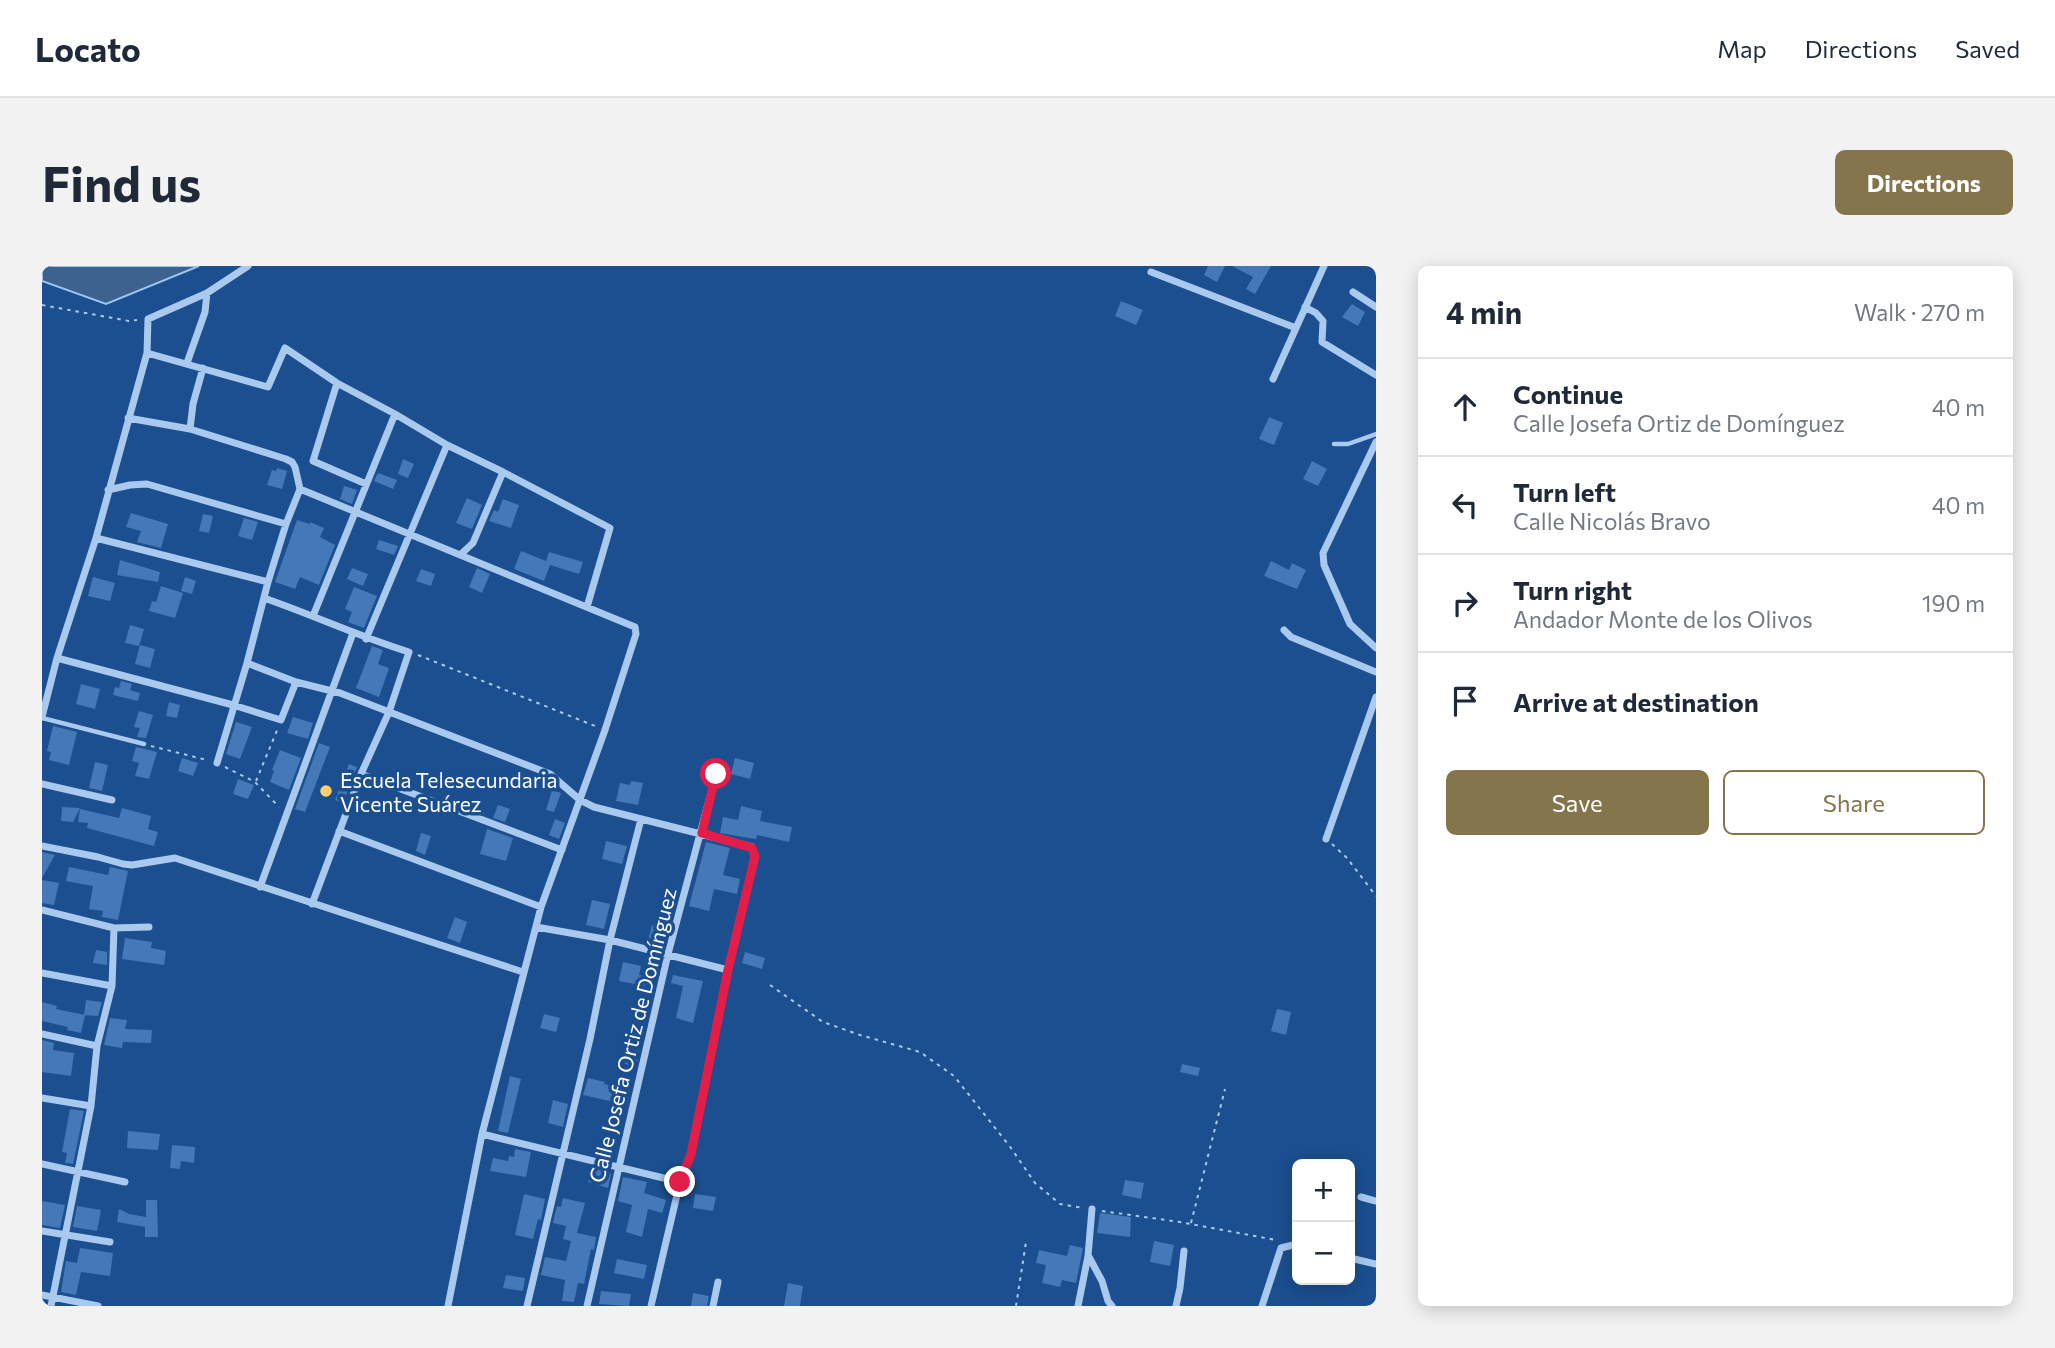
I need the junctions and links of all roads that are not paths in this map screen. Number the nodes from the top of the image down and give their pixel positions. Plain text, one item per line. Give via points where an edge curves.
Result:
1 (248, 266) edge
2 (1324, 266) edge
3 (1151, 272) dead end
4 (1353, 292) dead end
5 (207, 293) junction
6 (1306, 307) junction
7 (1376, 307) edge
8 (1296, 328) junction
9 (146, 353) junction
10 (187, 363) junction
11 (203, 368) junction
12 (1376, 375) edge
13 (1273, 379) dead end
14 (337, 383) junction
15 (395, 414) junction
16 (128, 418) junction
17 (190, 429) junction
18 (1376, 435) edge
19 (1376, 442) edge
20 (1334, 444) dead end
21 (447, 445) junction
22 (503, 471) junction
23 (366, 484) junction
24 (300, 489) junction
25 (108, 490) junction
26 (355, 513) junction
27 (286, 524) junction
28 (409, 535) junction
29 (96, 538) junction
30 (460, 555) junction
31 (268, 582) junction
32 (264, 598) junction
33 (587, 607) junction
34 (313, 615) junction
35 (1284, 630) dead end
36 (353, 633) junction
37 (366, 639) junction
38 (1376, 648) edge
39 (57, 658) junction
40 (247, 663) junction
41 (1376, 672) edge
42 (296, 682) junction
43 (332, 692) junction
44 (1376, 697) edge
45 (233, 705) junction
46 (389, 712) junction
47 (42, 718) edge
48 (144, 744) dead end
49 (217, 763) dead end
50 (361, 774) junction
51 (716, 774) dead end
52 (42, 784) edge
53 (112, 800) dead end
54 (580, 800) junction
55 (641, 819) junction
56 (338, 831) junction
57 (702, 833) junction
58 (1326, 839) road end
59 (42, 845) edge
60 (562, 850) junction
61 (260, 887) junction
62 (312, 904) junction
63 (541, 907) junction
64 (42, 910) edge
65 (149, 927) dead end
66 (536, 927) junction
67 (114, 928) junction
68 (610, 940) junction
69 (668, 954) junction
70 (728, 970) junction
71 (523, 972) junction
72 (42, 973) edge
73 (112, 986) junction
74 (42, 1034) edge
75 (97, 1046) junction
76 (42, 1098) edge
77 (91, 1107) junction
78 (482, 1134) junction
79 (562, 1152) junction
80 (42, 1164) edge
81 (618, 1165) junction
82 (78, 1170) junction
83 (125, 1182) dead end
84 (680, 1182) junction
85 (1361, 1197) dead end
86 (1376, 1201) edge
87 (1093, 1209) road end
88 (42, 1231) edge
89 (66, 1235) junction
90 (110, 1242) dead end
91 (1292, 1245) edge
92 (1184, 1251) dead end
93 (1088, 1256) junction
94 (1355, 1259) edge
95 (1376, 1264) edge
96 (718, 1282) dead end
97 (42, 1295) edge
98 (52, 1302) edge
99 (98, 1306) edge
100 (448, 1306) edge
101 (527, 1306) edge
102 (587, 1306) edge
103 (651, 1306) edge
104 (713, 1306) edge
105 (1078, 1306) edge
106 (1112, 1306) edge
107 (1176, 1306) edge
108 (1262, 1306) edge

1 - 5 street
2 - 6 street
3 - 8 street
4 - 7 street
5 - 9 street via 148,318
5 - 10 street
6 - 8 street
6 - 12 street via 1323,321 1322,342
8 - 13 street
9 - 10 street
9 - 16 street
10 - 11 street
11 - 14 street via 268,387 285,348
11 - 17 street
14 - 15 street
14 - 23 street via 313,461
15 - 21 street
15 - 23 street
16 - 17 street
16 - 25 street
17 - 24 street via 286,458 295,467
18 - 20 lane
19 - 38 street via 1323,553 1350,624
21 - 22 street
21 - 28 street
22 - 30 street via 474,543
22 - 33 street via 610,528
23 - 26 street
24 - 26 street
24 - 27 street
25 - 27 street via 147,484
25 - 29 street
26 - 28 street
26 - 34 street
27 - 31 street
28 - 30 street
28 - 37 street
29 - 31 street
29 - 39 street
30 - 33 street
31 - 32 street
32 - 34 street
32 - 40 street
33 - 54 street via 635,627 636,634
34 - 36 street
35 - 41 street
36 - 37 street
36 - 43 street
37 - 46 street via 409,652
39 - 45 street
39 - 47 street
40 - 42 street
40 - 45 street
42 - 43 street
42 - 45 street via 281,720
43 - 46 street
43 - 61 street
44 - 58 street
45 - 49 street
46 - 50 street
46 - 54 street via 550,775
47 - 48 lane
50 - 56 street
50 - 60 street
51 - 57 street, Calle Josefa Ortiz de Domínguez
52 - 53 street
54 - 55 street
54 - 60 street
55 - 57 street
55 - 68 street
56 - 62 street
56 - 63 street
57 - 69 street, Calle Josefa Ortiz de Domínguez
57 - 70 street via 752,848 755,856
59 - 61 street via 132,865 175,858
60 - 63 street
61 - 62 street
62 - 71 street
63 - 66 street
64 - 67 street
65 - 67 street
66 - 68 street
66 - 71 street
67 - 73 street
68 - 69 street
68 - 79 street
69 - 70 street
69 - 81 street, Calle Josefa Ortiz de Domínguez
70 - 84 street via 691,1154
71 - 78 street
72 - 73 street
73 - 75 street
74 - 75 street
75 - 77 street
76 - 77 street
77 - 82 street
78 - 79 street
78 - 100 street
79 - 81 street
79 - 101 street
80 - 82 street
81 - 84 street
81 - 102 street, Calle Josefa Ortiz de Domínguez
82 - 83 street
82 - 89 street
84 - 103 street
85 - 86 street
87 - 93 street
88 - 89 street
89 - 90 street
89 - 98 street
91 - 108 street via 1281,1248
92 - 107 street
93 - 105 street
93 - 106 street
94 - 95 street
96 - 104 street
97 - 98 street
98 - 99 street

